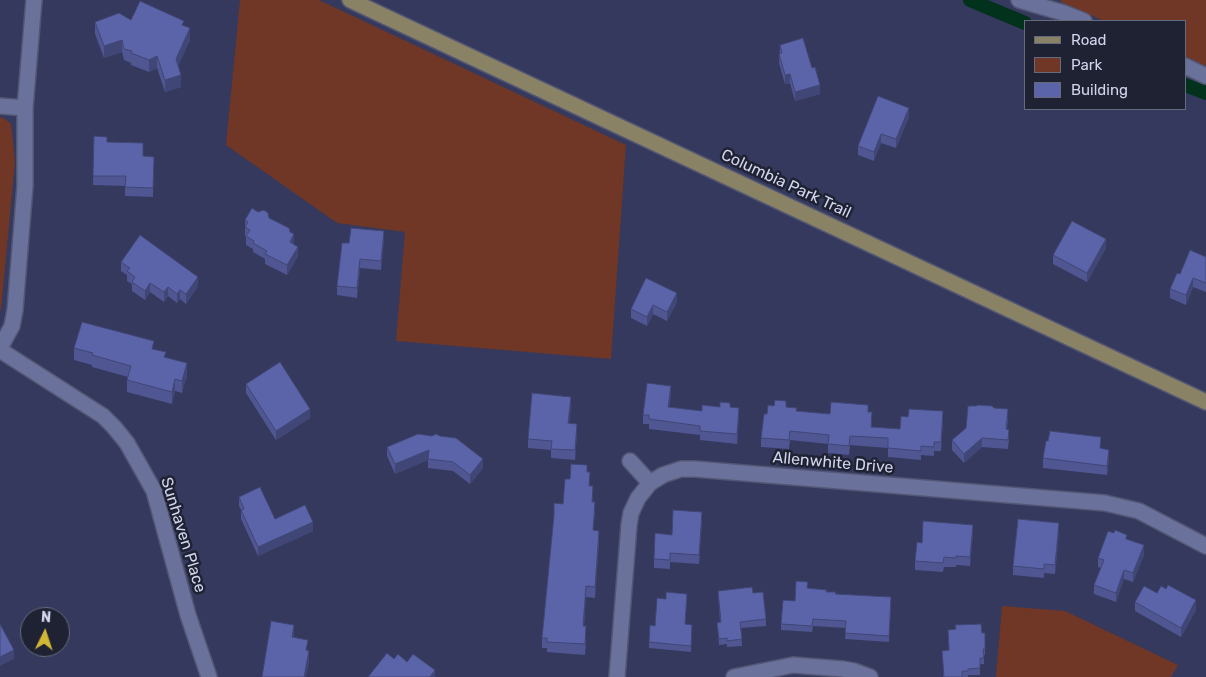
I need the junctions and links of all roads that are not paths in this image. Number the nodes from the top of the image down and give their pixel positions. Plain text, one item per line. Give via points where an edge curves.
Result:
1 (34, 0) edge
2 (350, 0) edge
3 (1019, 0) edge
4 (1082, 20) edge
5 (1186, 66) edge
6 (1206, 76) edge
7 (0, 106) edge
8 (25, 108) junction
9 (0, 349) edge
10 (1206, 402) edge
11 (630, 461) dead end
12 (650, 483) junction
13 (1206, 546) edge
14 (209, 677) edge
15 (617, 677) edge
16 (734, 677) edge
17 (870, 677) edge

1 - 8 street
2 - 10 main road, Columbia Park Trail
3 - 4 street
5 - 6 street
7 - 8 street
8 - 9 street via 24,186 15,310 12,326
9 - 14 street, Sunhaven Place via 103,416 127,443 154,491 188,615
11 - 12 street
12 - 13 street, Allenwhite Drive via 671,471 695,469 1105,503 1139,510
12 - 15 street, Allenwhite Drive via 634,505 629,525
16 - 17 street via 793,666 843,669

